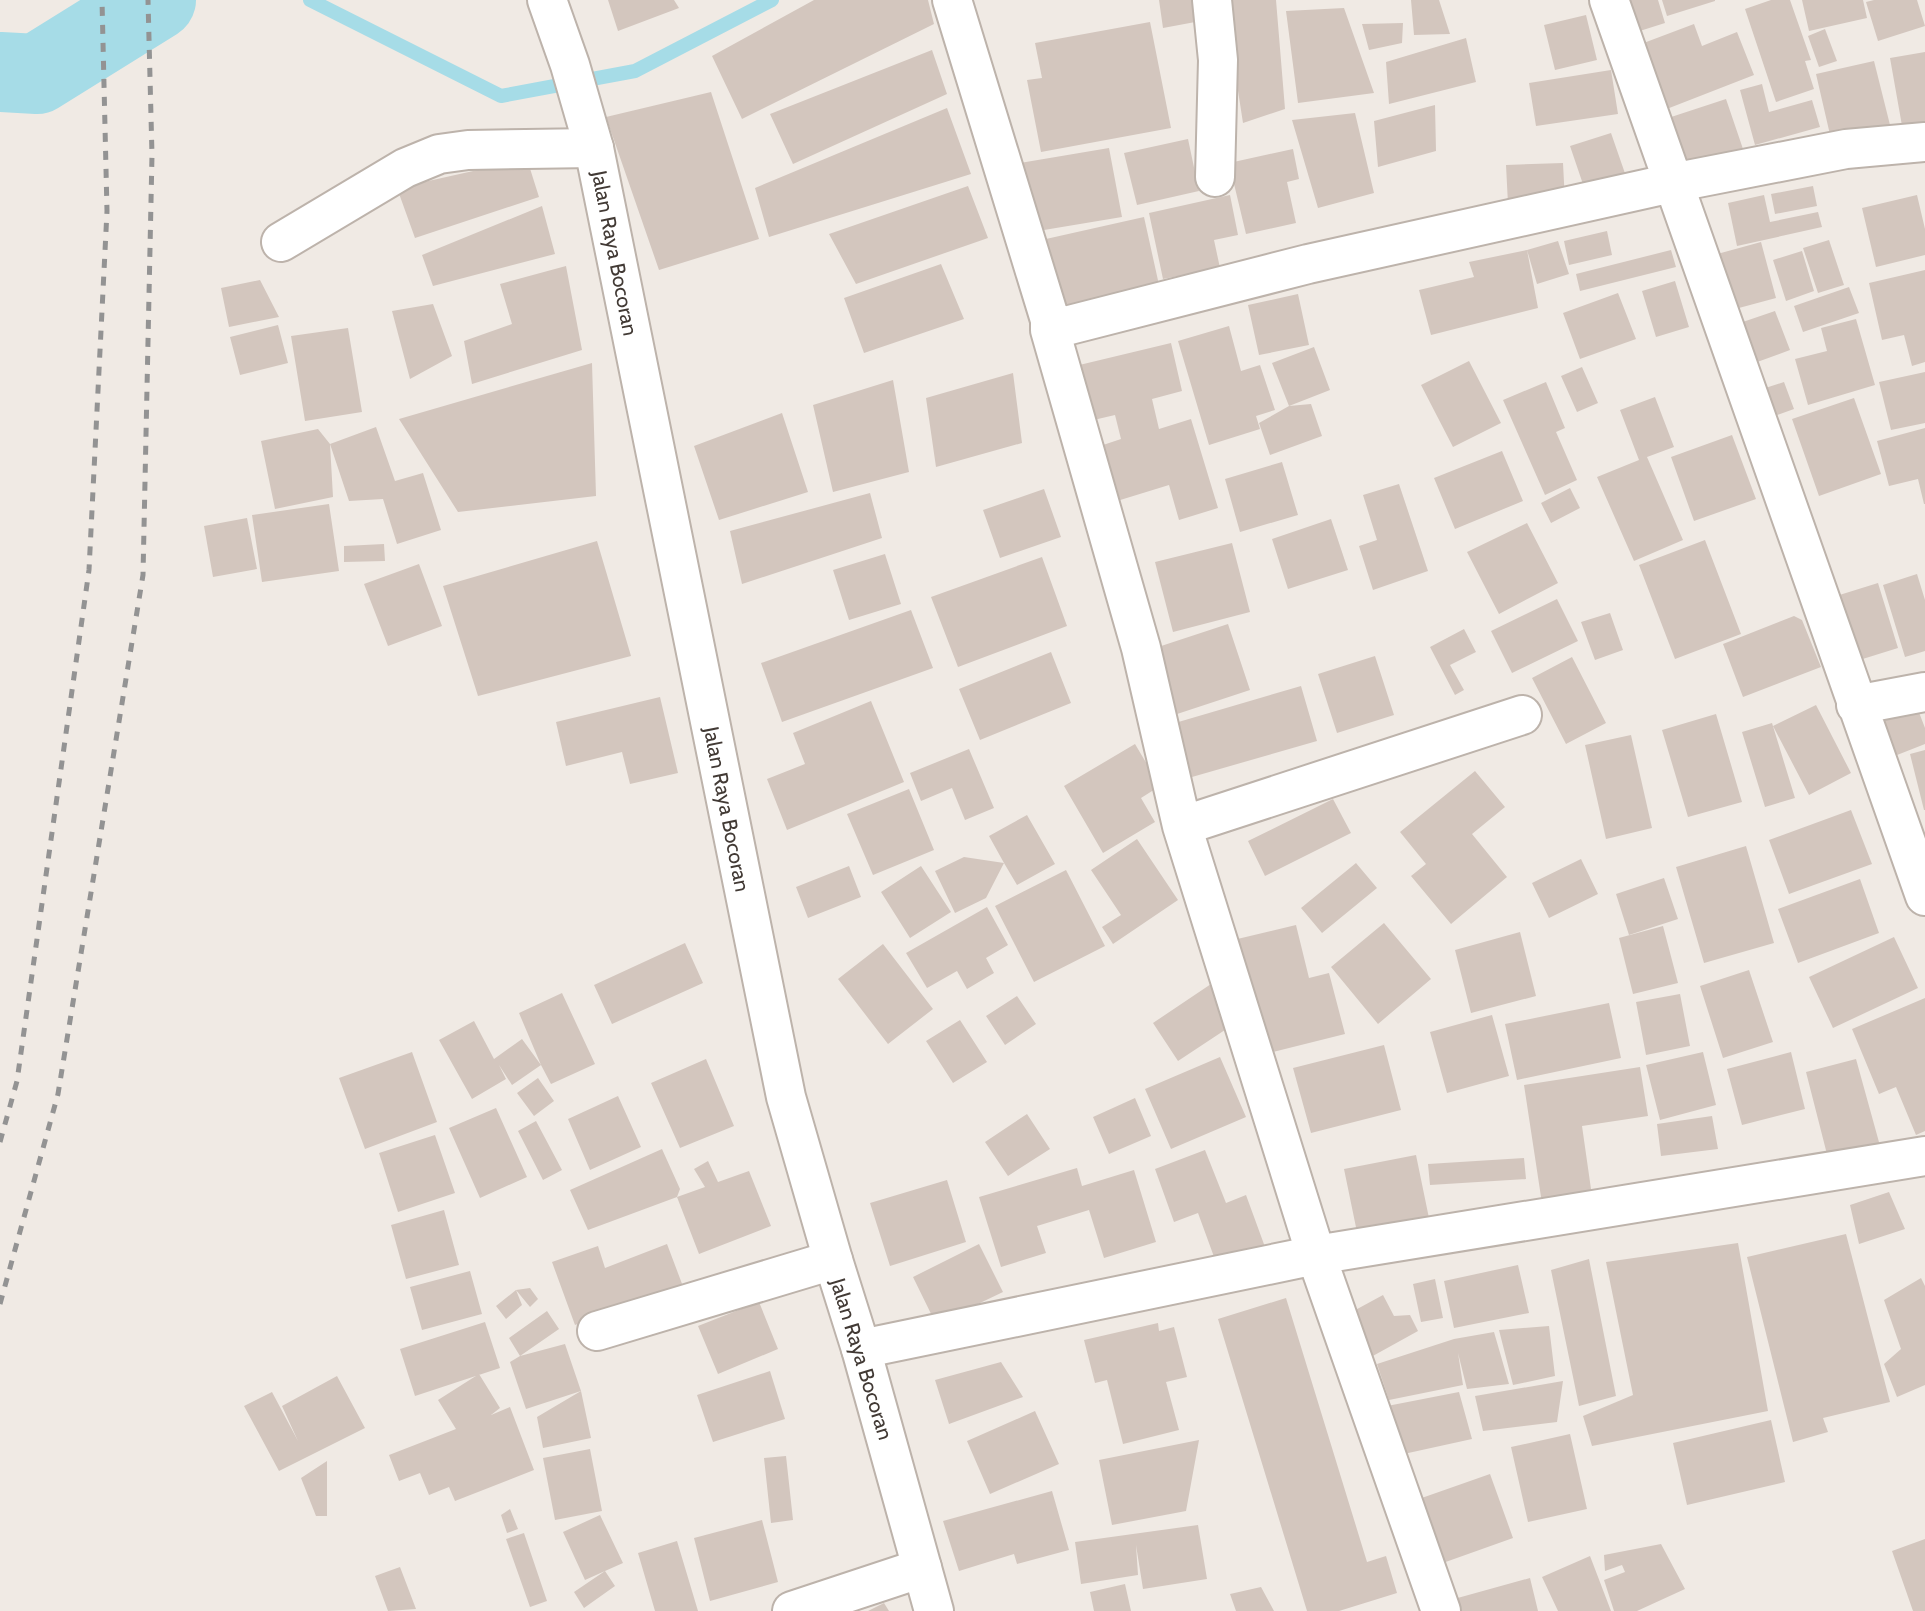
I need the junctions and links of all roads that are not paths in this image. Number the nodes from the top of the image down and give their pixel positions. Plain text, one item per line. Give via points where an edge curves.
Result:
1 (547, 0) edge
2 (952, 0) edge
3 (1212, 0) edge
4 (1609, 0) edge
5 (1925, 142) edge
6 (594, 148) junction
7 (1215, 177) dead end
8 (1672, 183) junction
9 (281, 242) dead end
10 (1050, 330) junction
11 (1925, 692) edge
12 (1856, 705) junction
13 (1522, 715) dead end
14 (1182, 826) junction
15 (1925, 896) edge
16 (1925, 1156) edge
17 (1316, 1255) junction
18 (833, 1260) junction
19 (597, 1331) dead end
20 (861, 1349) junction
21 (922, 1568) junction
22 (792, 1611) edge
23 (934, 1611) edge
24 (1441, 1611) edge

1 - 6 street, Jalan Raya Bocoran
2 - 10 street
3 - 7 street via 1218,60
4 - 8 street
5 - 8 street via 1846,149
6 - 9 street via 439,154 405,168
6 - 18 street, Jalan Raya Bocoran via 783,1084
8 - 10 street via 1308,264
8 - 12 street
10 - 14 street via 1141,648
11 - 12 street
12 - 15 street
13 - 14 street
14 - 17 street
16 - 17 street
17 - 20 street
17 - 24 street
18 - 19 street
18 - 20 street, Jalan Raya Bocoran
20 - 21 street, Jalan Raya Bocoran
21 - 22 street
21 - 23 street, Jalan Raya Bocoran

